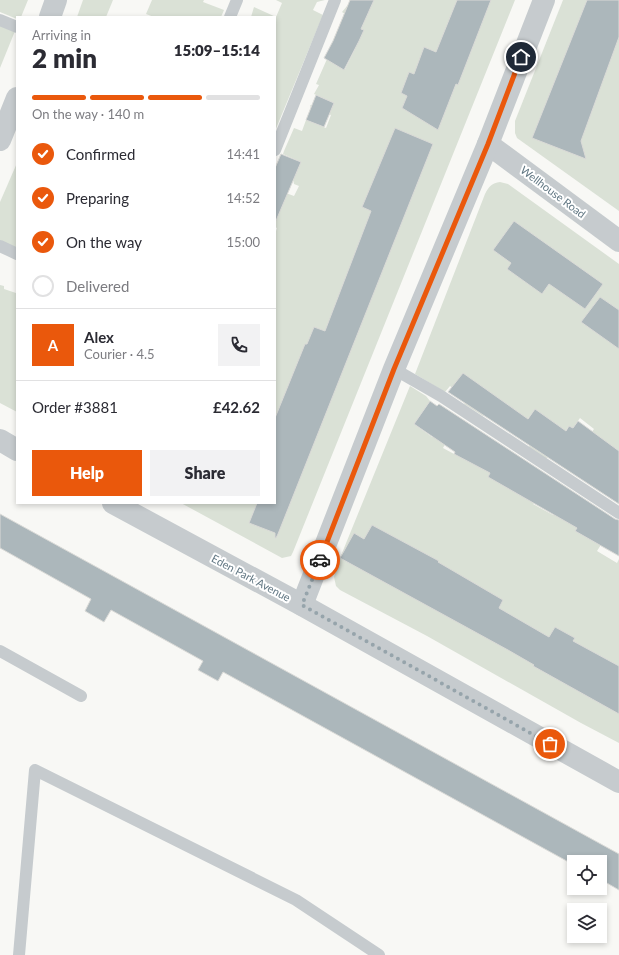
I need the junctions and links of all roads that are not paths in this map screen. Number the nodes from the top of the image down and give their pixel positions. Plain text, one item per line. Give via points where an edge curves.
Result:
1 (56, 0) edge
2 (237, 0) edge
3 (335, 0) edge
4 (544, 0) edge
5 (50, 16) edge
6 (230, 16) edge
7 (0, 20) edge
8 (16, 27) edge
9 (16, 100) edge
10 (0, 140) edge
11 (488, 144) junction
12 (276, 148) edge
13 (619, 241) edge
14 (0, 246) edge
15 (16, 254) edge
16 (394, 369) junction
17 (0, 440) edge
18 (16, 449) edge
19 (123, 505) edge
20 (619, 513) edge
21 (302, 605) junction
22 (0, 651) edge
23 (81, 696) dead end
24 (619, 782) edge
25 (19, 955) edge
26 (379, 955) edge

1 - 5 street
2 - 6 lane
3 - 12 lane
4 - 11 street
7 - 8 lane
9 - 10 street
11 - 13 street, Wellhouse Road
11 - 16 street
14 - 15 lane
16 - 20 lane via 441,396
16 - 21 street
17 - 18 street
19 - 21 street, Eden Park Avenue
21 - 24 street, Eden Park Avenue
22 - 23 lane
25 - 26 lane via 35,770 296,900

